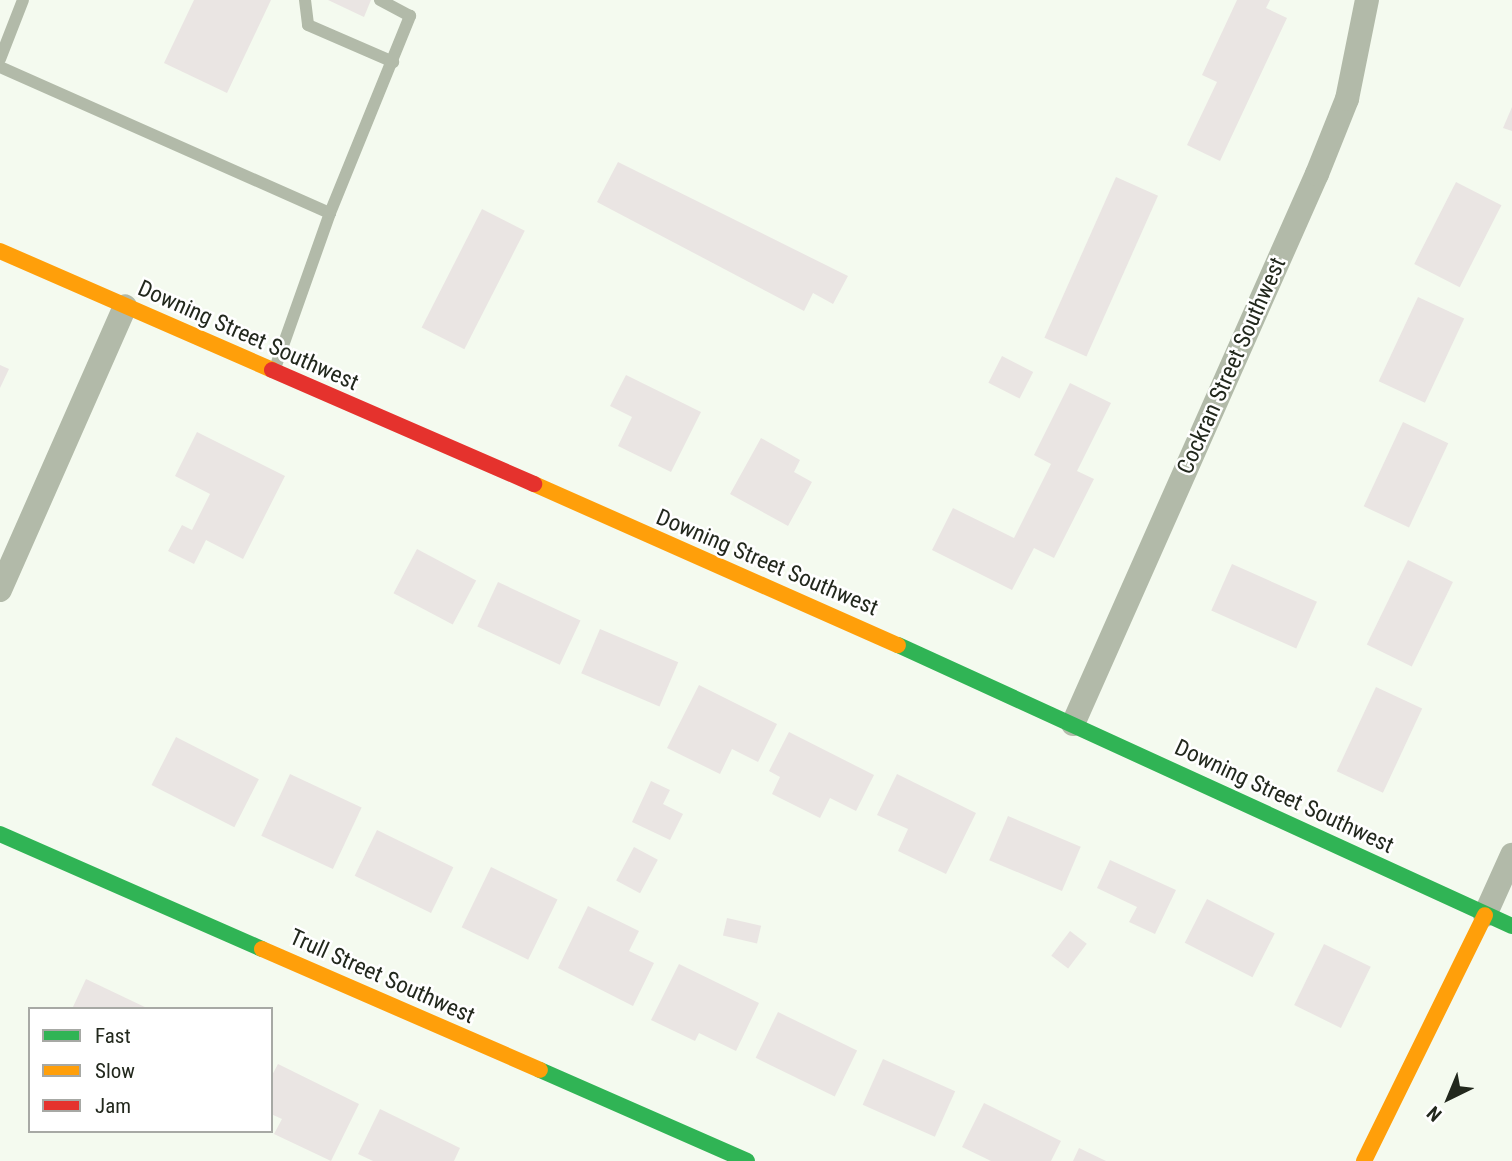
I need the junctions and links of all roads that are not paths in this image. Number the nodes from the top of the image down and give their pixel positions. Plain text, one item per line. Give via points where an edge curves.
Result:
1 (23, 0) edge
2 (305, 0) edge
3 (380, 0) edge
4 (1367, 0) edge
5 (0, 59) edge
6 (393, 62) junction
7 (0, 66) edge
8 (330, 214) junction
9 (0, 251) edge
10 (125, 306) junction
11 (274, 372) junction
12 (0, 590) edge
13 (1073, 724) junction
14 (0, 834) edge
15 (1512, 855) edge
16 (1485, 915) junction
17 (1512, 926) edge
18 (747, 1161) edge
19 (1364, 1161) edge

1 - 5 lane
2 - 6 lane via 308,25
3 - 6 lane via 410,16
4 - 13 street, Cockran Street Southwest via 1348,99
6 - 8 lane
7 - 8 lane
8 - 11 lane
9 - 10 street, Downing Street Southwest
10 - 11 street, Downing Street Southwest
10 - 12 street
11 - 13 street, Downing Street Southwest
13 - 16 street, Downing Street Southwest
14 - 18 street, Trull Street Southwest
15 - 16 street
16 - 17 street, Downing Street Southwest
16 - 19 street

